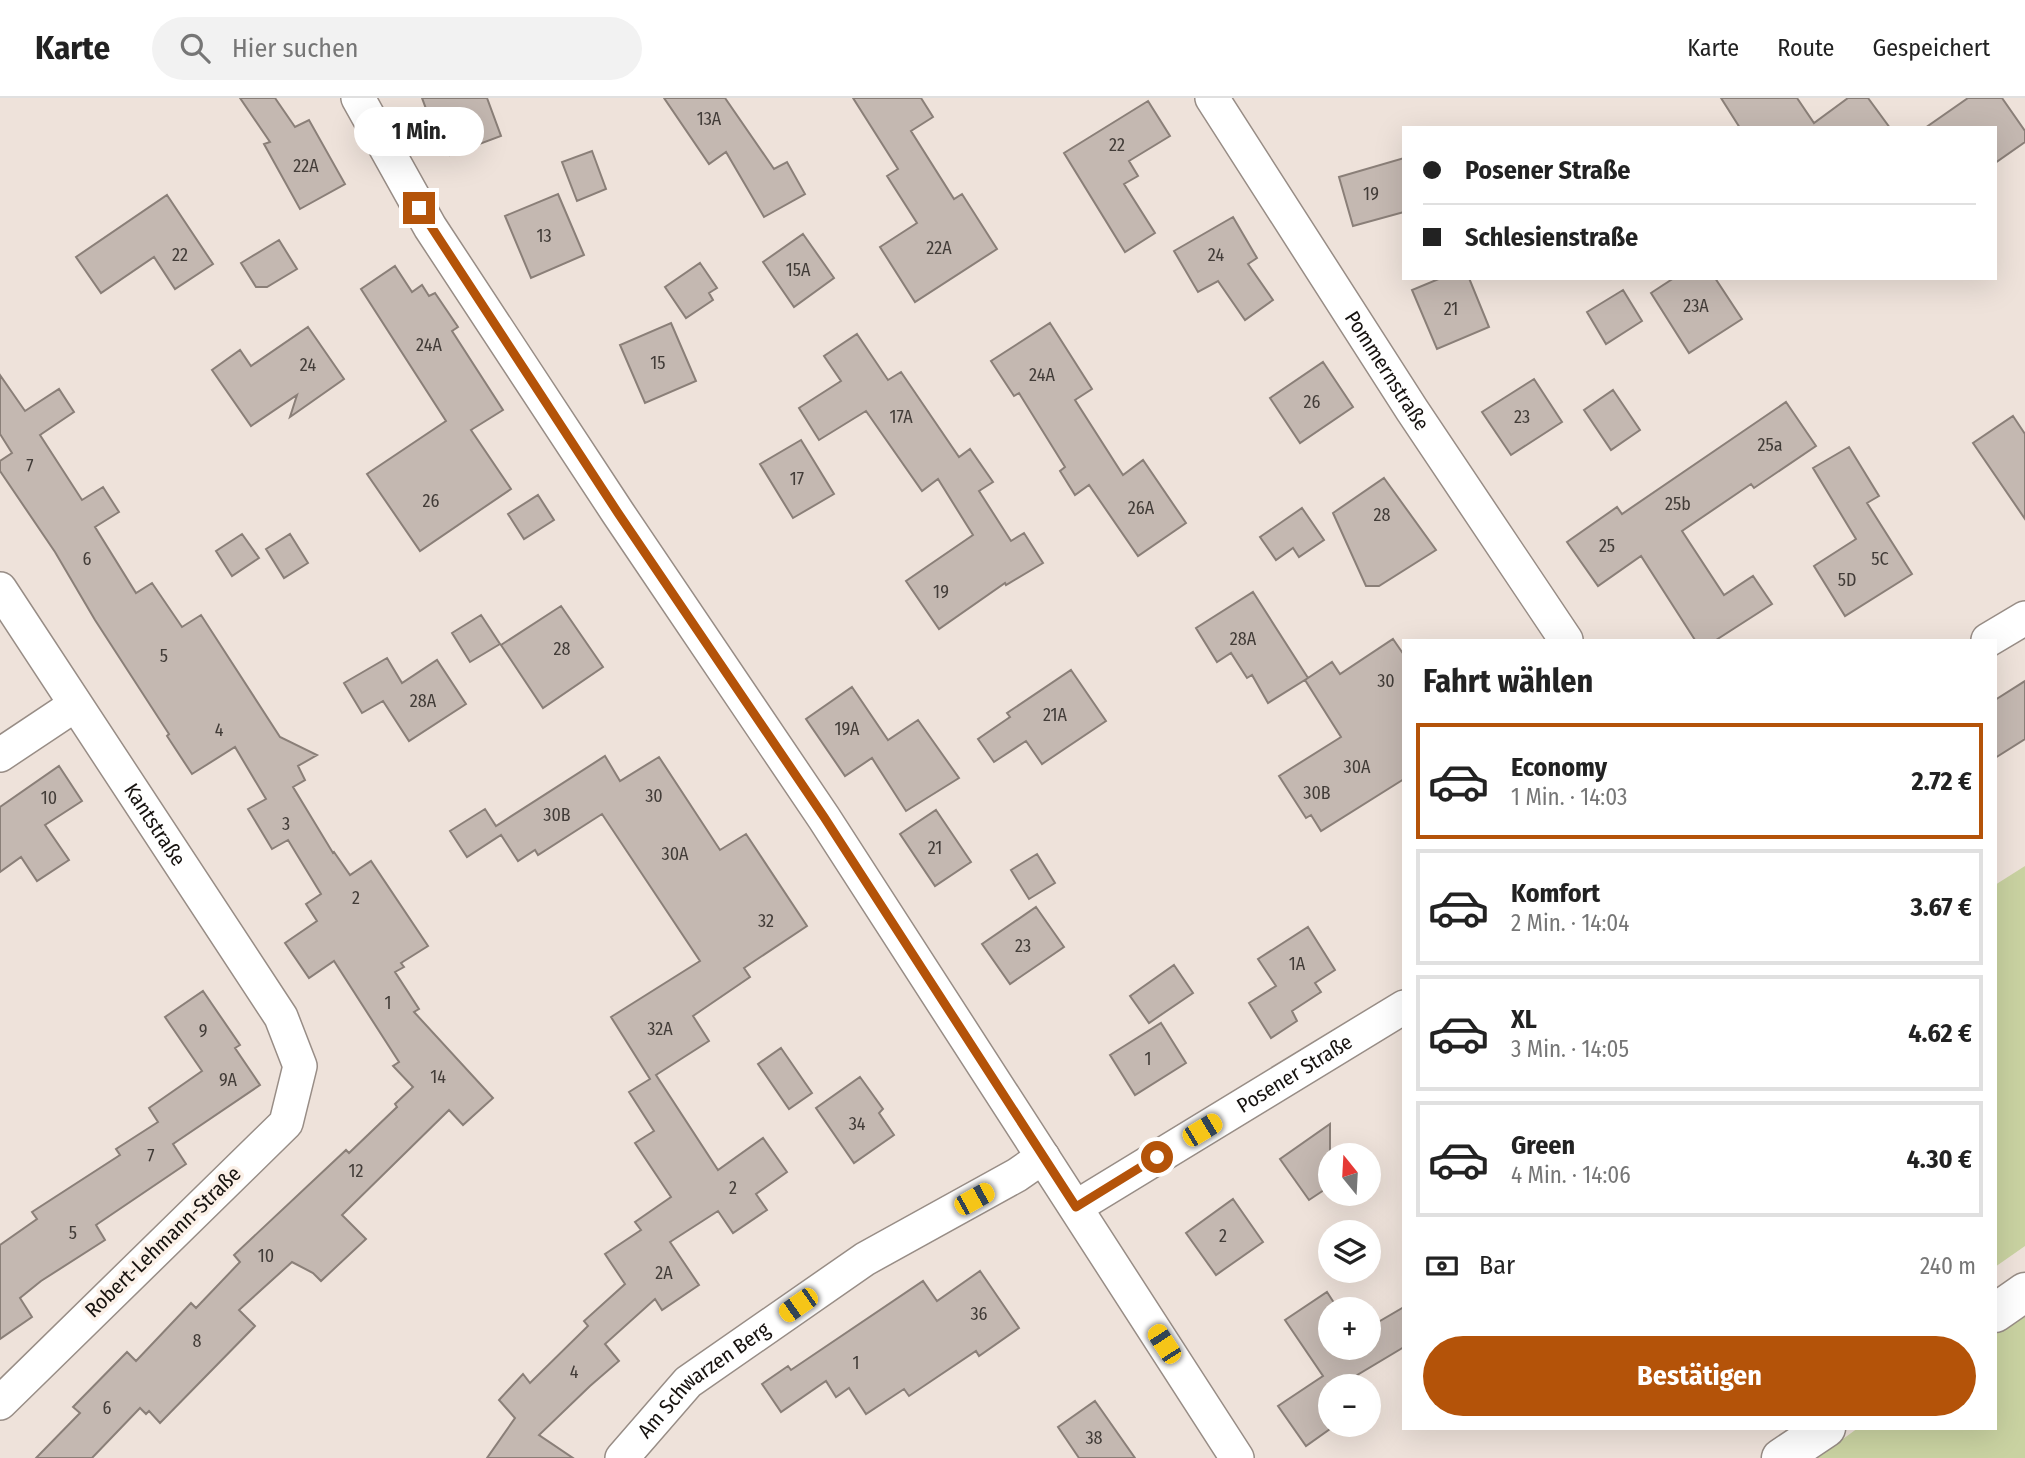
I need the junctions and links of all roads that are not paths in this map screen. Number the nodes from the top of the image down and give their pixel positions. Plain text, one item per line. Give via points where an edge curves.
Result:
1 (358, 98) edge
2 (1212, 98) edge
3 (0, 589) edge
4 (2025, 618) edge
5 (1565, 639) edge
6 (1990, 639) edge
7 (75, 705) junction
8 (0, 755) edge
9 (1402, 1008) edge
10 (300, 1066) joint
11 (1043, 1157) junction
12 (1076, 1207) junction
13 (2025, 1293) edge
14 (1997, 1312) edge
15 (0, 1403) edge
16 (1823, 1430) edge
17 (622, 1458) edge
18 (1237, 1458) edge
19 (1781, 1458) edge

1 - 11 street via 430,227 824,817
2 - 5 street, Pommernstraße
3 - 7 street, Kantstraße
4 - 6 street
7 - 8 street
7 - 10 street, Kantstraße via 281,1017
9 - 12 street, Posener Straße
10 - 15 street, Robert-Lehmann-Straße via 286,1123
11 - 12 street
11 - 17 street, Am Schwarzen Berg via 864,1259 688,1382
12 - 18 street
13 - 14 main road
16 - 19 main road

